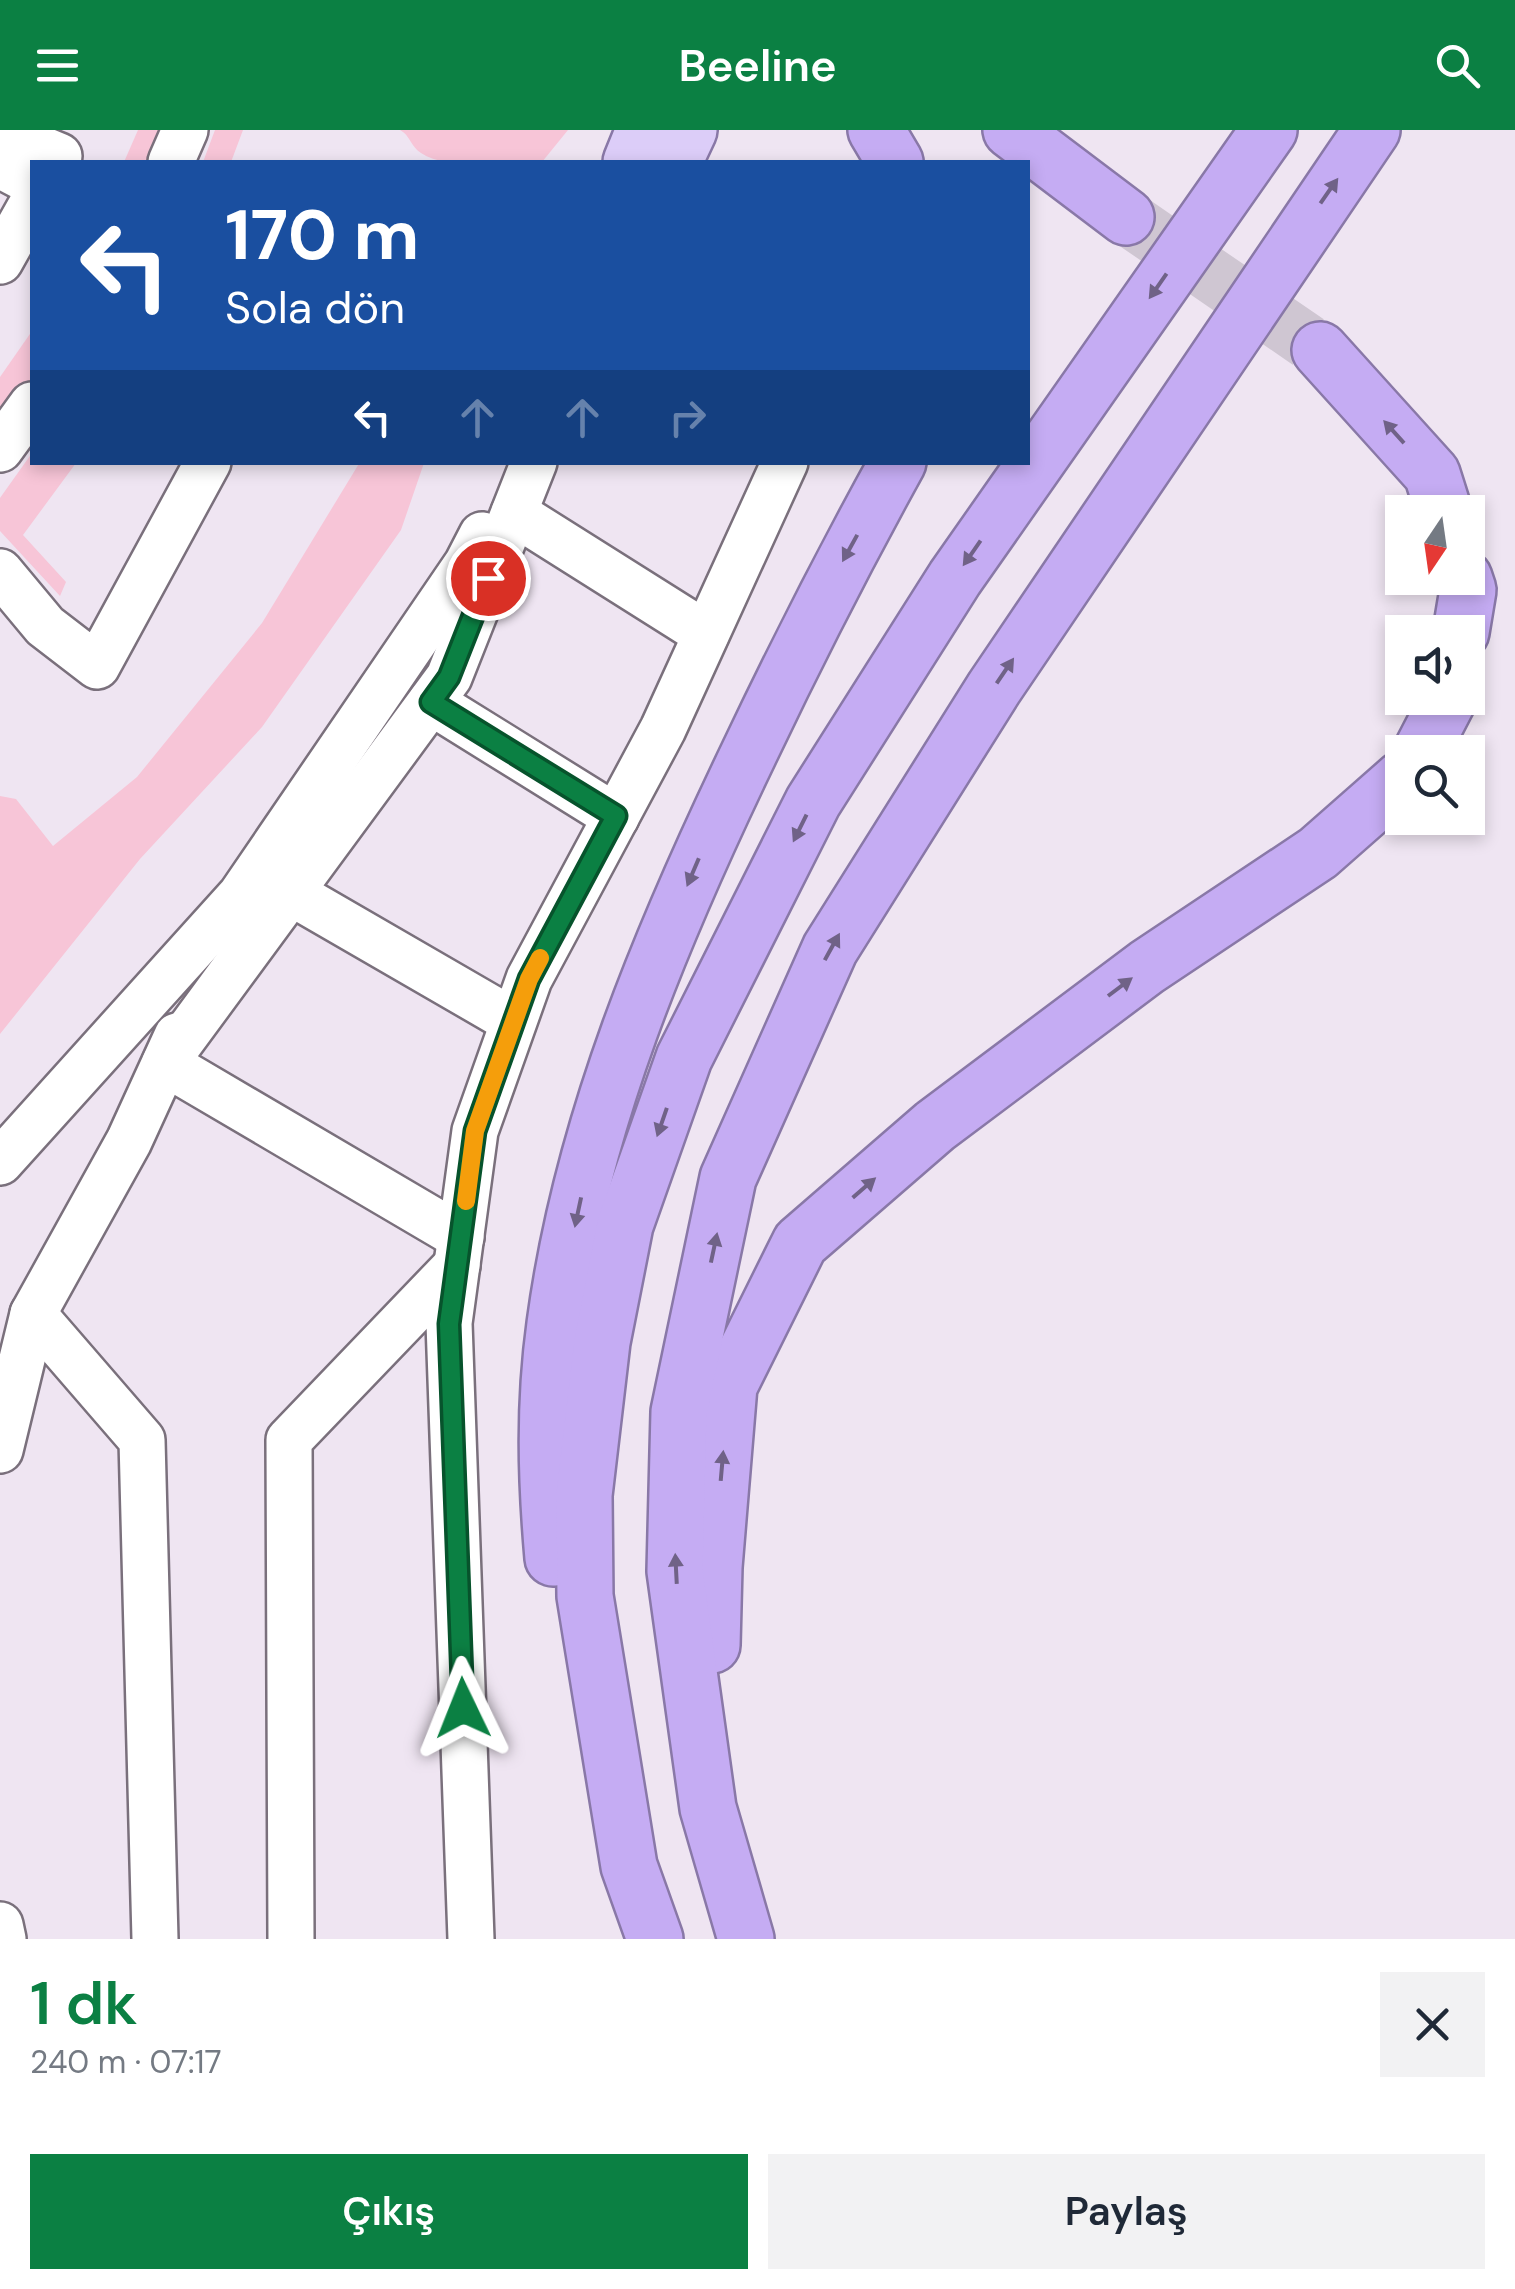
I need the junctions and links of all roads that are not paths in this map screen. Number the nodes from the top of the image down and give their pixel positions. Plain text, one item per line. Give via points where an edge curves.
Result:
1 (184, 130) edge
2 (644, 130) edge
3 (689, 130) edge
4 (876, 130) edge
5 (1011, 130) edge
6 (1046, 130) edge
7 (1268, 130) edge
8 (1372, 130) edge
9 (0, 132) edge
10 (173, 160) edge
11 (632, 160) edge
12 (675, 160) edge
13 (894, 160) edge
14 (0, 165) edge
15 (30, 180) edge
16 (30, 185) edge
17 (1320, 350) tunnel mouth
18 (30, 409) edge
19 (0, 449) edge
20 (206, 465) edge
21 (518, 465) edge
22 (533, 465) edge
23 (783, 465) edge
24 (896, 465) edge
25 (1439, 495) edge
26 (514, 513) junction
27 (0, 572) edge
28 (706, 634) junction
29 (431, 702) junction
30 (1385, 794) edge
31 (616, 816) junction
32 (290, 892) junction
33 (240, 895) junction
34 (514, 1021) junction
35 (165, 1063) junction
36 (0, 1162) edge
37 (459, 1251) junction
38 (33, 1314) junction
39 (0, 1450) edge
40 (708, 1808) junction
41 (630, 1866) junction
42 (0, 1925) edge
43 (2, 1939) edge
44 (155, 1939) edge
45 (291, 1939) edge
46 (472, 1939) edge
47 (655, 1939) edge
48 (746, 1939) edge

1 - 10 street
2 - 11 main road
3 - 12 main road
4 - 13 highway
5 - 6 highway via 1126,216
7 -> 41 highway via 955,578 823,786 684,1058 625,1225 602,1342 584,1496 586,1596
40 -> 8 highway via 675,1570 680,1412 728,1178 830,949 994,688
9 - 15 street
14 - 16 street
25 -> 17 highway via 1432,474
18 - 19 street
20 - 27 street via 97,666 45,626
21 - 33 street via 467,564
22 - 26 street
23 - 28 street
24 -> 41 highway via 724,805 636,1010 588,1158 555,1324 545,1457 555,1587
26 - 28 street
26 - 29 street via 449,677
28 - 31 street
29 - 31 street
29 - 32 street
40 -> 30 highway via 714,1567 729,1386 800,1243 935,1126 1147,967 1318,853
31 - 34 street via 529,979
32 - 34 street
32 - 35 street
33 - 35 street
33 - 36 street
34 - 37 street via 475,1131
35 - 37 street
35 - 38 street
37 - 45 street via 289,1440
37 - 46 street via 449,1324
38 - 39 street
38 - 44 street via 142,1440
40 - 48 highway
41 - 47 highway
42 - 43 street

